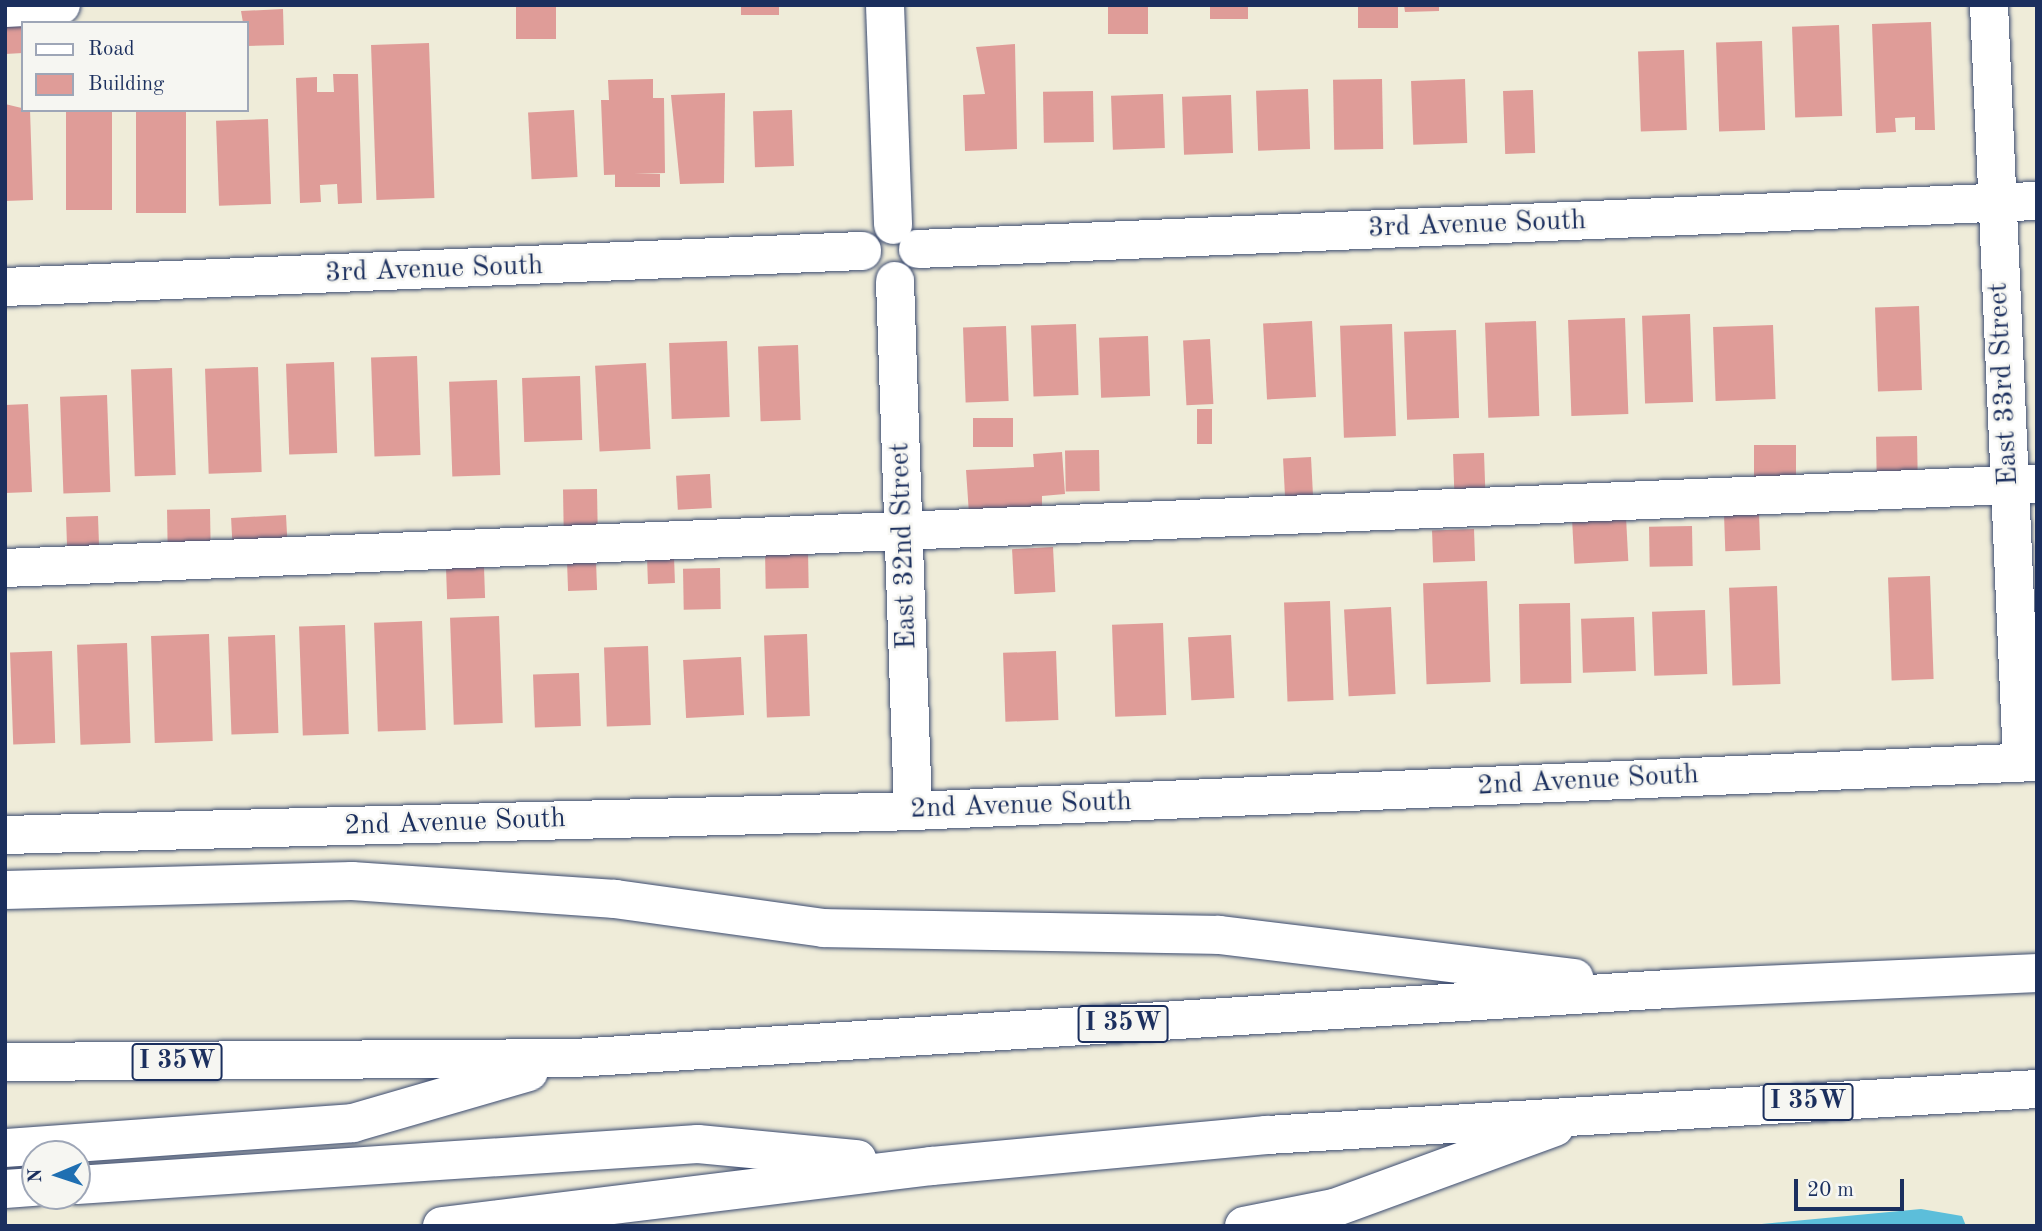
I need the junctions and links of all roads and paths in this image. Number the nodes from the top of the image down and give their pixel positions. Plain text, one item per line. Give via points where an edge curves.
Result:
1 (61, 5) edge
2 (885, 5) edge
3 (1989, 5) edge
4 (5, 8) edge
5 (2037, 201) edge
6 (1995, 202) junction
7 (905, 237) junction
8 (862, 251) junction
9 (895, 281) junction
10 (5, 288) edge
11 (2023, 485) edge
12 (903, 531) junction
13 (5, 568) edge
14 (2029, 762) edge
15 (913, 811) junction
16 (5, 835) edge
17 (5, 890) edge
18 (2037, 963) edge
19 (2037, 973) edge
20 (1960, 976) junction
21 (1670, 989) junction
22 (575, 1058) junction
23 (5, 1062) edge
24 (2031, 1092) edge
25 (1596, 1112) junction
26 (5, 1148) edge
27 (932, 1166) junction
28 (91, 1184) edge
29 (442, 1226) edge
30 (1244, 1226) edge

1 - 4 main road
2 - 7 main road
3 - 6 main road, East 33rd Street
5 - 6 main road, 3rd Avenue South
6 - 7 main road, 3rd Avenue South
6 - 11 main road, East 33rd Street
7 - 8 main road via 875,229
7 - 9 main road via 910,273
8 - 9 main road via 871,274
8 - 10 main road, 3rd Avenue South
9 - 12 main road, East 32nd Street
11 - 12 main road
11 - 14 main road, East 33rd Street
12 - 13 main road
12 - 15 main road, East 32nd Street
14 - 15 main road, 2nd Avenue South
15 - 16 main road, 2nd Avenue South
17 - 21 main road via 352,881 615,899 823,928 1219,935
18 - 20 main road
19 - 20 main road, I 35W
20 - 21 main road, I 35W
21 - 22 main road, I 35W
22 - 23 main road, I 35W
22 - 26 main road via 353,1123
24 - 25 main road, I 35W
25 - 27 main road, I 35W
25 - 30 main road via 1334,1208
27 - 28 main road via 698,1144
27 - 29 main road, I 35W

